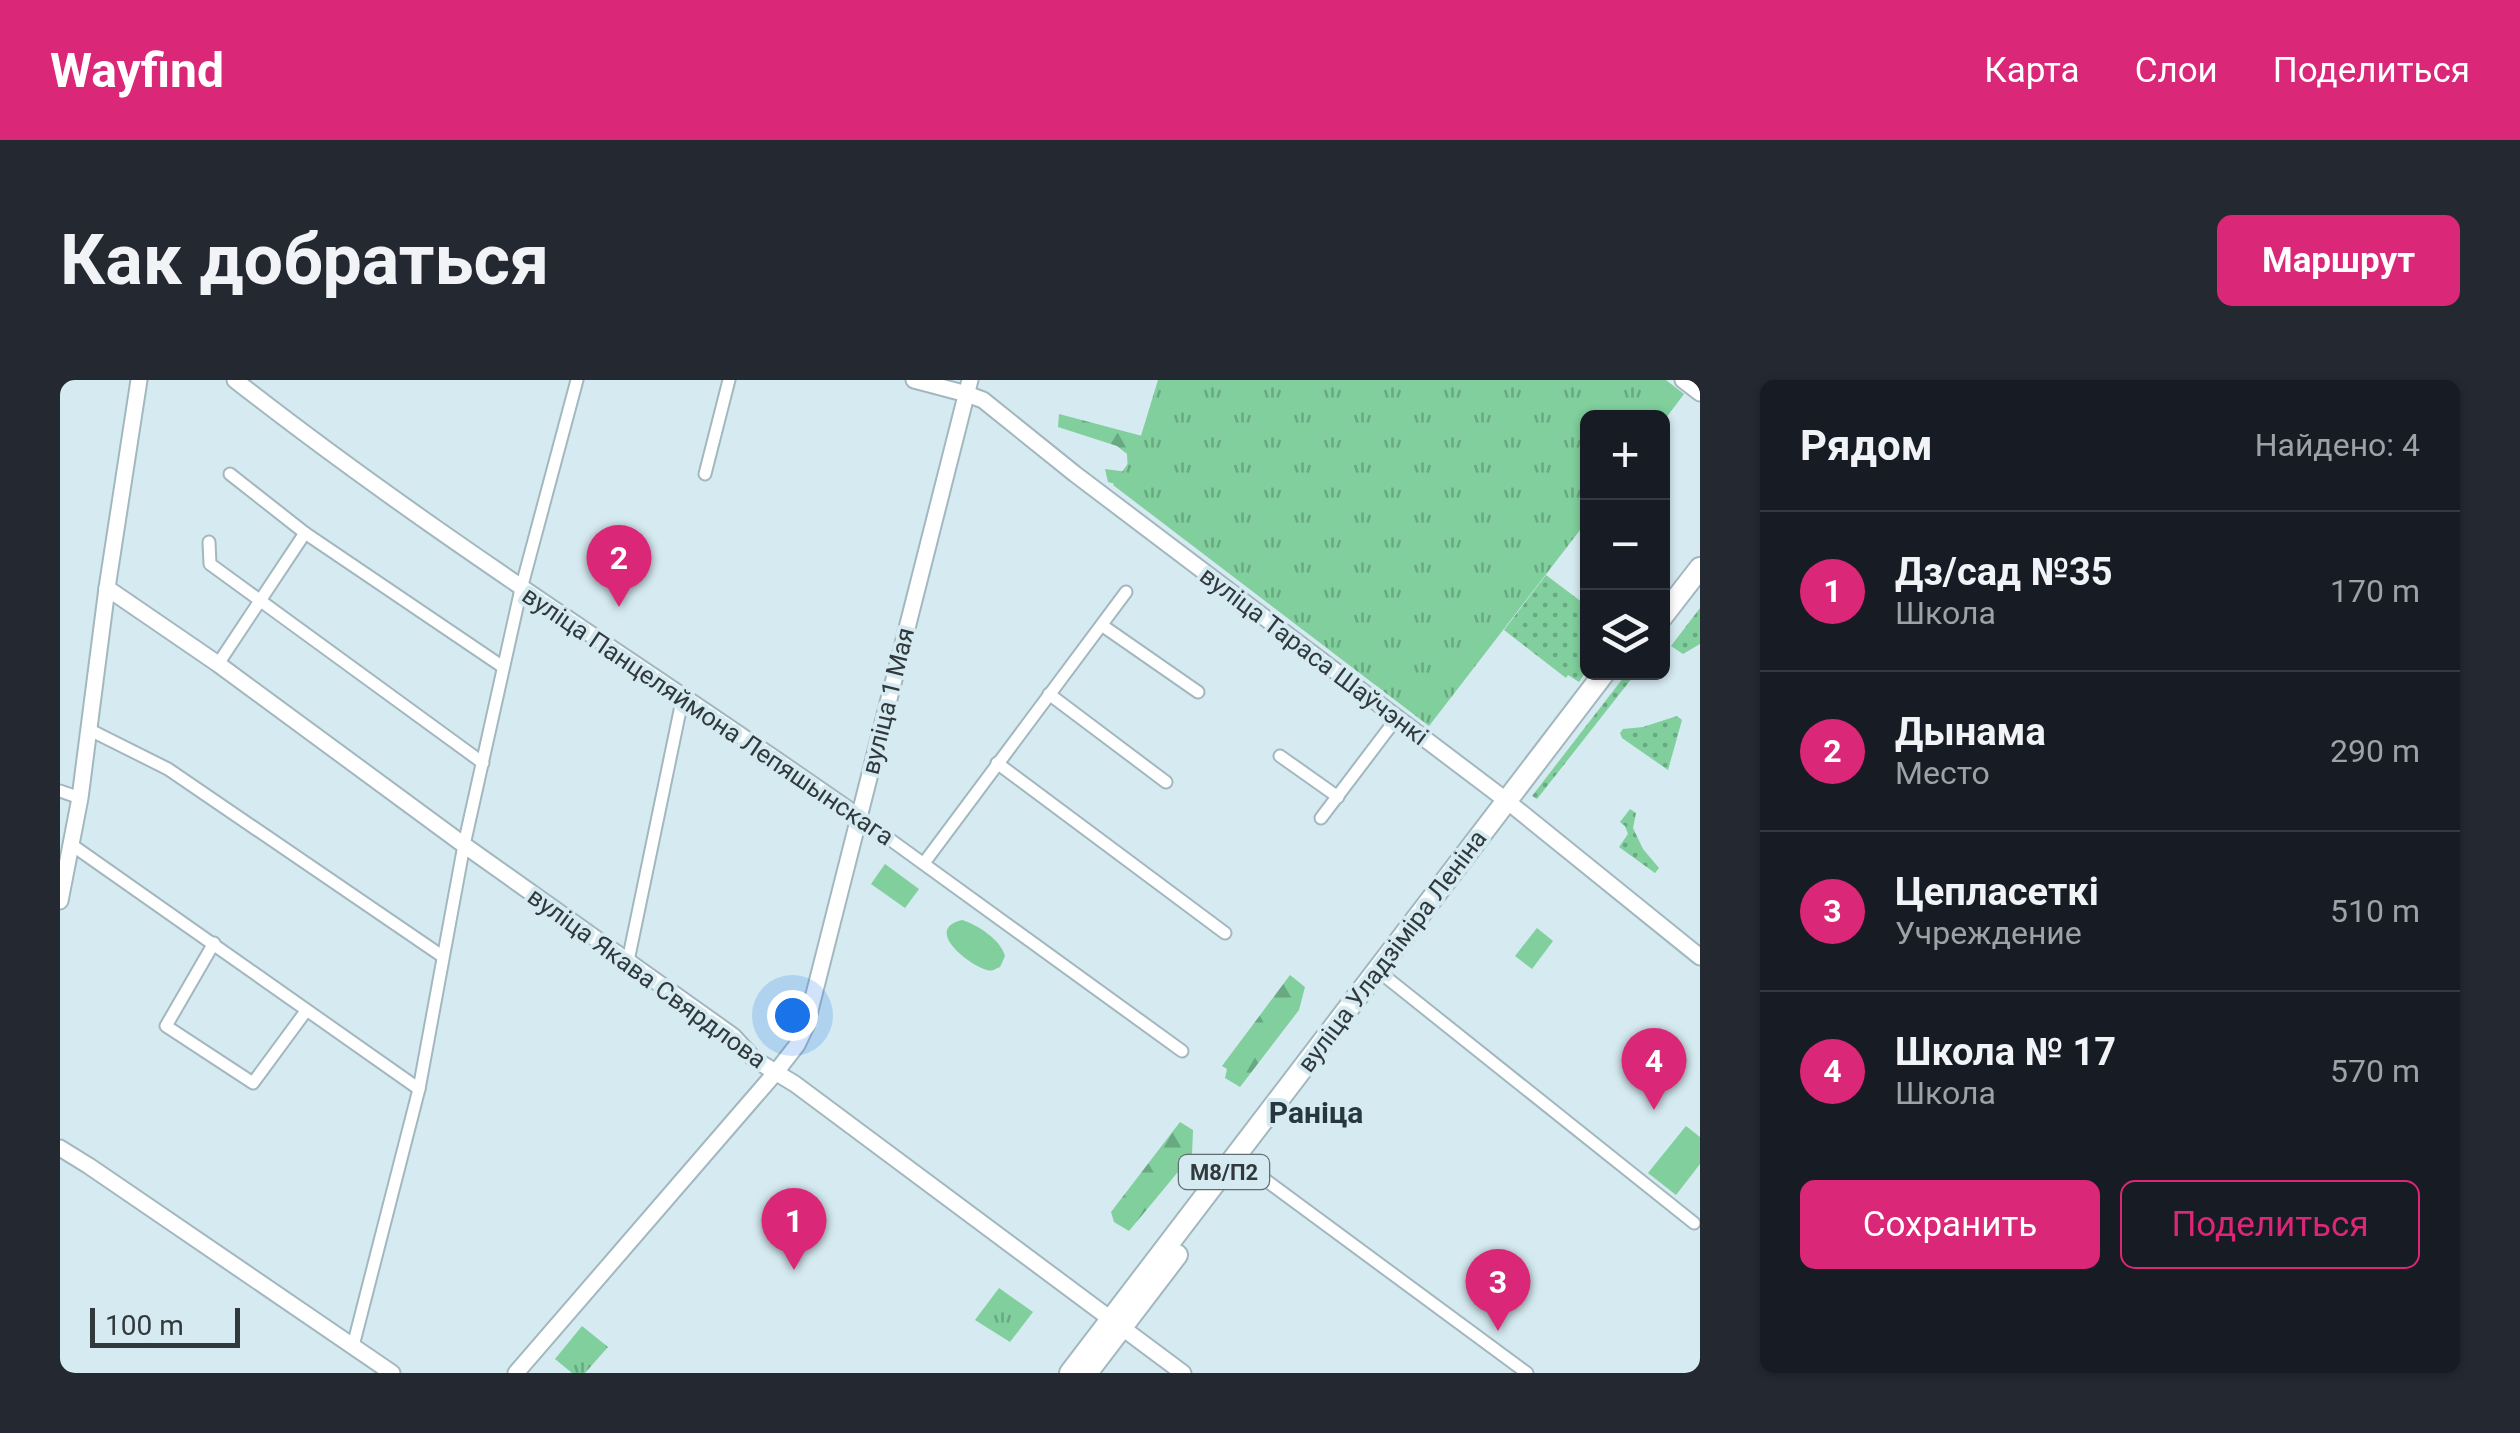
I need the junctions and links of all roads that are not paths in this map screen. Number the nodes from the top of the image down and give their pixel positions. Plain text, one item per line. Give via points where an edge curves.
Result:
1 (139, 380) edge
2 (235, 380) edge
3 (578, 380) edge
4 (728, 380) edge
5 (914, 380) edge
6 (1683, 380) edge
7 (968, 387) edge
8 (1700, 393) edge
9 (230, 474) dead end
10 (705, 474) dead end
11 (305, 533) junction
12 (209, 542) dead end
13 (1700, 549) edge
14 (1700, 568) edge
15 (107, 588) junction
16 (520, 588) junction
17 (1668, 590) edge
18 (1126, 592) dead end
19 (259, 601) junction
20 (1670, 607) edge
21 (1103, 626) junction
22 (218, 664) junction
23 (503, 667) junction
24 (1599, 680) edge
25 (1613, 680) edge
26 (1198, 692) dead end
27 (1049, 694) junction
28 (683, 696) junction
29 (1396, 719) junction
30 (88, 729) junction
31 (1280, 756) dead end
32 (483, 762) junction
33 (998, 762) junction
34 (1166, 782) dead end
35 (60, 792) edge
36 (1338, 797) junction
37 (80, 798) junction
38 (1512, 804) junction
39 (859, 817) junction
40 (1321, 818) dead end
41 (72, 845) junction
42 (464, 845) junction
43 (924, 863) junction
44 (60, 901) edge
45 (1225, 933) dead end
46 (214, 943) junction
47 (442, 956) junction
48 (1700, 958) edge
49 (628, 961) junction
50 (1382, 974) junction
51 (306, 1011) junction
52 (1182, 1051) dead end
53 (776, 1072) junction
54 (419, 1089) junction
55 (60, 1148) edge
56 (1245, 1165) junction
57 (1694, 1223) dead end
58 (1116, 1324) junction
59 (353, 1346) junction
60 (392, 1373) edge
61 (516, 1373) edge
62 (1070, 1373) edge
63 (1088, 1373) edge
64 (1183, 1373) edge
65 (1528, 1373) edge

1 - 15 street
2 - 16 street, вуліца Панцеляймона Лепяшынскага
3 - 16 street
4 - 10 street
5 - 7 street, вуліца Тараса Шаўчэнкі
6 - 8 street
7 - 29 street, вуліца Тараса Шаўчэнкі
7 - 39 street, вуліца 1 Мая
9 - 11 street
11 - 19 street
11 - 23 street
12 - 19 street via 210,564
13 - 17 main road
14 - 20 main road
15 - 22 street, вуліца Якава Свярдлова
15 - 30 street
16 - 23 street
16 - 28 street, вуліца Панцеляймона Лепяшынскага
18 - 21 street
19 - 22 street
19 - 32 street
21 - 26 street
21 - 27 street
22 - 42 street, вуліца Якава Свярдлова
23 - 32 street
24 - 38 main road, вуліца Уладзіміра Леніна / М8/П2
25 - 38 main road, вуліца Уладзіміра Леніна / М8/П2
27 - 33 street
27 - 34 street
28 - 39 street, вуліца Панцеляймона Лепяшынскага
28 - 49 street
29 - 36 street
29 - 38 street, вуліца Тараса Шаўчэнкі
30 - 37 street
30 - 47 street via 168,769
31 - 36 street
32 - 42 street
33 - 43 street
33 - 45 street
35 - 37 street
36 - 40 street
37 - 41 street
38 - 48 street, вуліца Тараса Шаўчэнкі
38 - 50 main road, вуліца Уладзіміра Леніна / М8/П2
39 - 43 street, вуліца Панцеляймона Лепяшынскага
39 - 53 street, вуліца 1 Мая via 806,1026
41 - 44 street
41 - 46 street
42 - 47 street
42 - 49 street, вуліца Якава Свярдлова
43 - 52 street, вуліца Панцеляймона Лепяшынскага
46 - 51 street
46 - 51 street via 166,1026 253,1083
47 - 54 street
49 - 53 street, вуліца Якава Свярдлова
50 - 56 main road, вуліца Уладзіміра Леніна / М8/П2
50 - 57 street
50 - 58 main road, вуліца Уладзіміра Леніна / М8/П2
51 - 54 street
53 - 58 street, вуліца Якава Свярдлова
53 - 61 street, вуліца 1 Мая
54 - 59 street
55 - 59 street
56 - 58 main road, вуліца Уладзіміра Леніна / М8/П2
56 - 65 street
58 - 62 main road, вуліца Уладзіміра Леніна / М8/П2
58 - 63 main road, вуліца Уладзіміра Леніна / М8/П2
58 - 64 street, вуліца Якава Свярдлова
59 - 60 street

